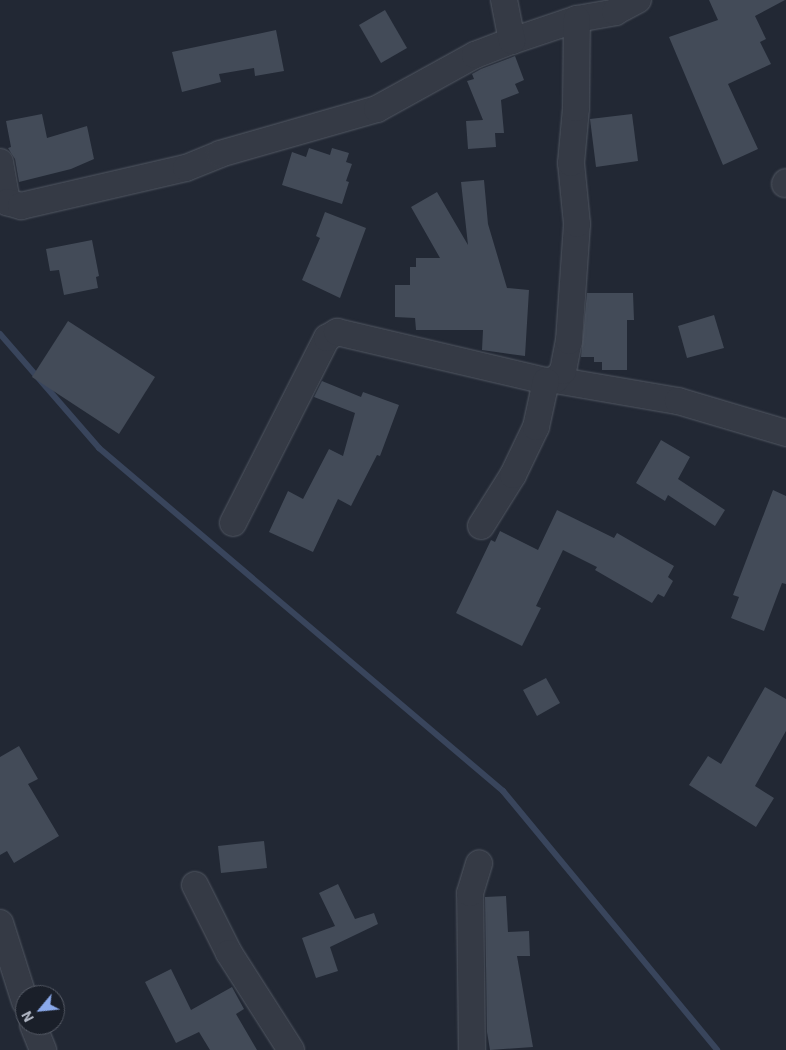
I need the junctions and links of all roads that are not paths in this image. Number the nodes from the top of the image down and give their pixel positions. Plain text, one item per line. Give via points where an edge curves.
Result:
1 (504, 0) edge
2 (638, 0) edge
3 (578, 19) junction
4 (512, 41) junction
5 (0, 162) edge
6 (551, 380) junction
7 (786, 433) edge
8 (233, 523) dead end
9 (481, 526) dead end
10 (479, 863) dead end
11 (195, 885) dead end
12 (0, 923) edge
13 (20, 985) edge
14 (36, 1035) edge
15 (43, 1050) edge
16 (291, 1050) edge
17 (472, 1050) edge

1 - 4 street
2 - 3 street via 615,12
3 - 4 street
3 - 6 street via 571,164 577,224 569,341 563,371
4 - 5 street via 475,55 377,109 131,182 15,206 7,202
6 - 7 street via 678,401
6 - 8 street via 337,332 327,338
6 - 9 street via 536,427 513,474
10 - 17 street via 470,893
11 - 16 street via 229,953
12 - 13 street
14 - 15 street

